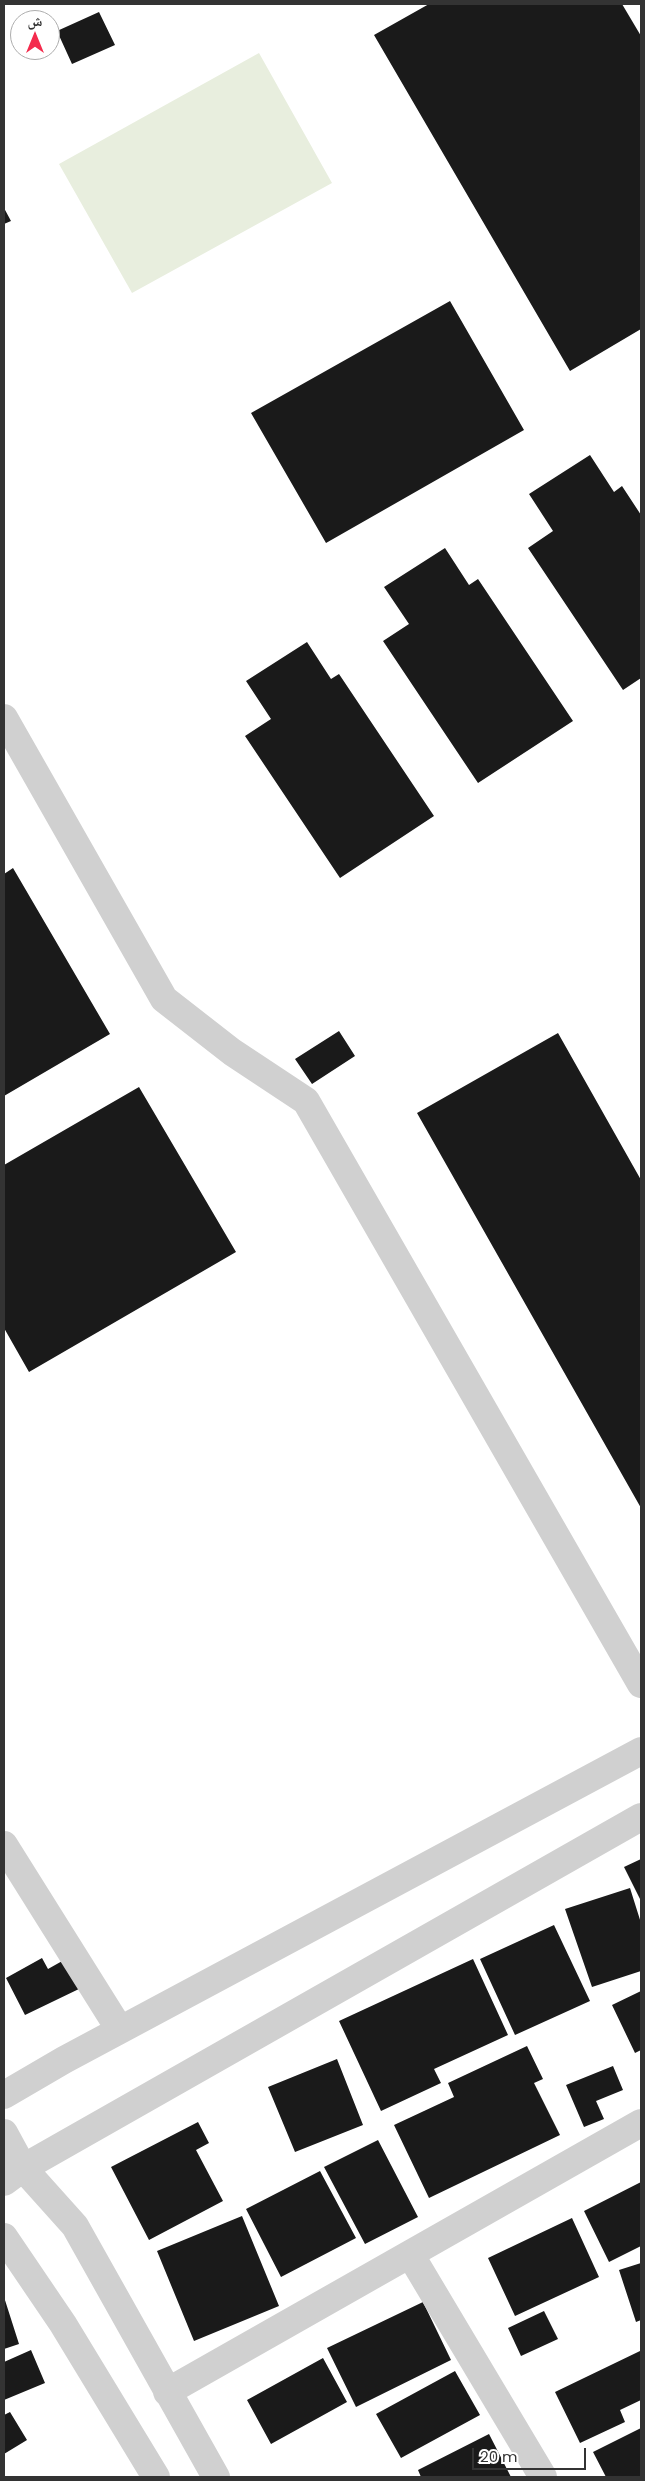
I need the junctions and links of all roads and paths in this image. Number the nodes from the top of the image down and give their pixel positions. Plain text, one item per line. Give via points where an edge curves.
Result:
1 (4, 718) edge
2 (641, 1684) edge
3 (641, 1751) edge
4 (641, 1817) edge
5 (4, 1847) edge
6 (120, 2030) junction
7 (4, 2094) edge
8 (641, 2123) edge
9 (4, 2133) edge
10 (13, 2175) edge
11 (4, 2237) edge
12 (410, 2254) junction
13 (167, 2392) junction
14 (156, 2477) edge
15 (216, 2477) edge
16 (543, 2477) edge

1 - 2 street via 164,999 232,1052 306,1101
3 - 6 street
4 - 10 street
5 - 6 street
6 - 7 street
8 - 12 street
9 - 10 street
10 - 13 street via 75,2226
11 - 14 street via 63,2324
12 - 13 street
12 - 16 street
13 - 15 street

